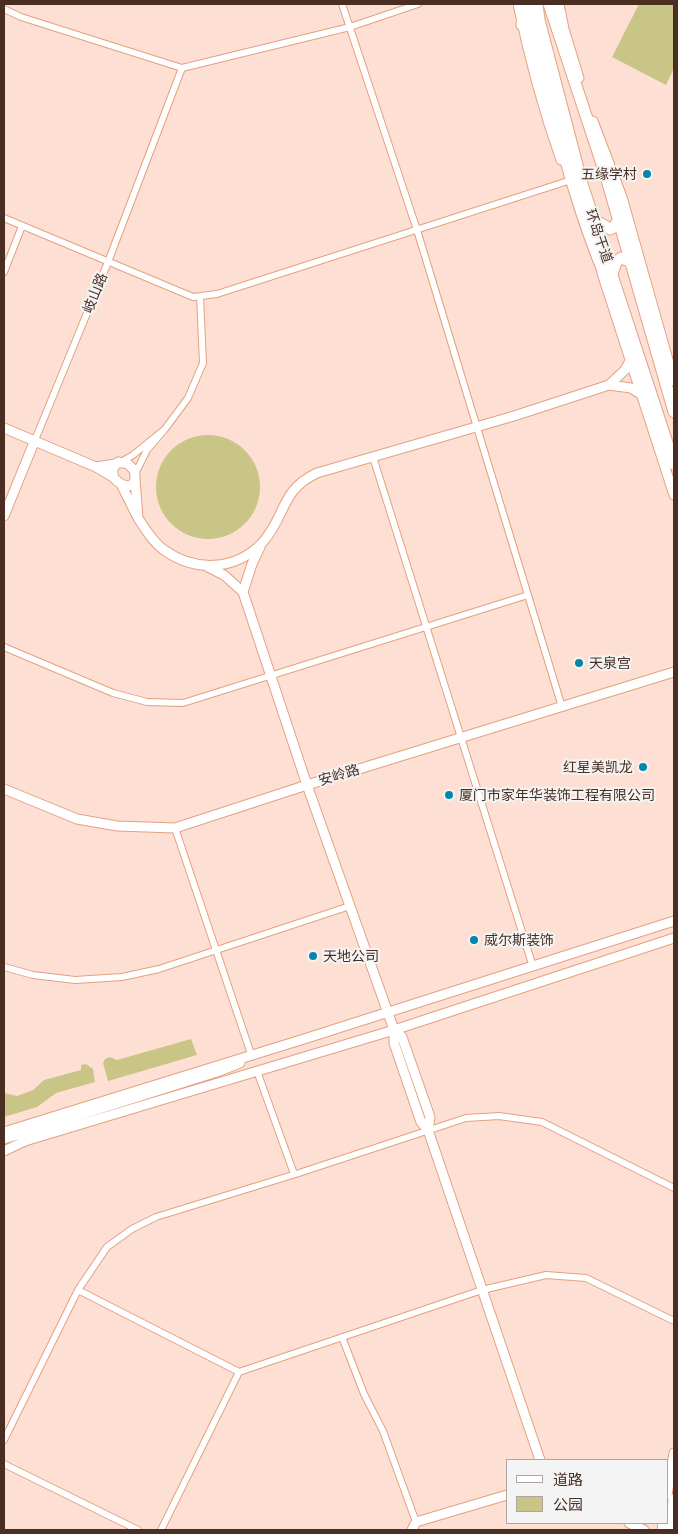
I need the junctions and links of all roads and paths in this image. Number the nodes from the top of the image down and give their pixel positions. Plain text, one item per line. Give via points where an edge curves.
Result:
1 (342, 4) edge
2 (418, 4) edge
3 (518, 4) edge
4 (524, 4) edge
5 (529, 4) edge
6 (536, 4) edge
7 (549, 4) edge
8 (559, 4) edge
9 (4, 9) edge
10 (522, 26) junction
11 (350, 27) junction
12 (182, 68) junction
13 (568, 181) junction
14 (4, 218) edge
15 (593, 219) junction
16 (619, 220) junction
17 (22, 226) junction
18 (417, 230) junction
19 (593, 248) junction
20 (630, 260) junction
21 (108, 262) junction
22 (4, 272) edge
23 (612, 274) junction
24 (200, 296) junction
25 (629, 325) junction
26 (666, 350) junction
27 (674, 358) edge
28 (631, 359) junction
29 (674, 381) edge
30 (609, 385) junction
31 (642, 395) junction
32 (674, 412) edge
33 (477, 426) junction
34 (4, 428) edge
35 (165, 429) junction
36 (35, 440) junction
37 (373, 457) junction
38 (118, 463) junction
39 (674, 464) edge
40 (96, 467) junction
41 (135, 476) junction
42 (113, 477) junction
43 (122, 486) junction
44 (674, 495) edge
45 (4, 516) edge
46 (138, 518) junction
47 (262, 542) junction
48 (208, 567) junction
49 (243, 592) junction
50 (528, 594) junction
51 (426, 627) junction
52 (4, 647) edge
53 (674, 672) edge
54 (270, 677) junction
55 (562, 707) junction
56 (460, 738) junction
57 (306, 785) junction
58 (4, 789) edge
59 (175, 828) junction
60 (350, 906) junction
61 (674, 921) edge
62 (674, 938) edge
63 (217, 950) junction
64 (4, 967) edge
65 (533, 967) junction
66 (387, 1012) junction
67 (394, 1030) junction
68 (304, 1039) junction
69 (251, 1054) junction
70 (257, 1071) junction
71 (428, 1130) junction
72 (4, 1132) edge
73 (4, 1139) edge
74 (4, 1149) edge
75 (294, 1174) junction
76 (674, 1188) edge
77 (78, 1290) junction
78 (482, 1290) junction
79 (674, 1321) edge
80 (342, 1338) junction
81 (240, 1372) junction
82 (4, 1440) edge
83 (674, 1453) edge
84 (540, 1459) edge
85 (4, 1464) edge
86 (668, 1489) edge
87 (506, 1495) edge
88 (674, 1500) edge
89 (631, 1524) edge
90 (414, 1526) edge
91 (138, 1530) edge
92 (161, 1530) edge
93 (644, 1530) edge
94 (672, 1530) edge

1 - 11 street
2 - 11 street
3 - 10 main road
4 - 10 highway
5 - 19 highway via 559,137
6 - 15 highway, 环岛干道
7 - 16 highway, 环岛干道
8 - 26 main road via 592,118 622,197
9 - 12 street
10 - 13 main road via 546,116
11 - 12 street
11 - 18 street
12 - 21 street, 岐山路
13 - 18 street
13 - 19 main road
14 - 17 street
15 - 16 highway via 610,229
15 - 23 highway, 环岛干道
16 - 20 highway, 环岛干道
17 - 21 street
17 - 22 street
18 - 24 street via 217,294
18 - 33 street
19 - 25 highway
19 - 28 main road
20 - 23 highway via 621,258
20 - 32 highway, 环岛干道
21 - 24 street via 194,297
21 - 36 street, 岐山路
23 - 25 highway, 环岛干道
24 - 35 street via 203,363 188,398
25 - 39 highway, 环岛干道
26 - 27 main road
26 - 29 main road
28 - 30 main road via 625,370
28 - 31 main road
30 - 31 main road via 631,388
30 - 33 main road
31 - 44 main road
33 - 37 main road
33 - 50 street
34 - 36 main road
35 - 38 street
35 - 41 street via 147,450
36 - 40 main road
36 - 45 main road, 岐山路
37 - 47 main road via 317,473 297,484
37 - 51 street
38 - 40 main road
38 - 41 main road via 132,468
38 - 42 main road via 113,468
40 - 42 main road
41 - 43 main road via 130,486
41 - 46 main road
42 - 43 main road
43 - 46 main road
46 - 48 main road via 164,550
47 - 48 main road via 231,563
47 - 49 main road
48 - 49 main road via 224,575
49 - 54 main road
50 - 51 street
50 - 55 street
51 - 54 street
51 - 56 street
52 - 54 street via 113,692 146,702 183,703
53 - 55 main road, 安岭路
54 - 57 main road
55 - 56 main road, 安岭路
56 - 57 main road, 安岭路
56 - 65 street
57 - 59 main road, 安岭路
57 - 60 main road
58 - 59 main road, 安岭路 via 76,819 118,826
59 - 63 street
60 - 63 street
60 - 66 main road
61 - 65 main road
62 - 67 main road
63 - 64 street via 122,977 75,980 33,975
63 - 69 street
65 - 66 main road
66 - 67 main road
66 - 68 main road
67 - 70 main road
67 - 71 main road via 394,1043 421,1122
68 - 69 main road
68 - 73 main road via 217,1072
69 - 72 main road
70 - 74 main road
70 - 75 street
71 - 75 street
71 - 76 street via 466,1118 499,1116 542,1122
71 - 78 main road
75 - 77 street via 156,1217 132,1229 107,1247
77 - 81 street
77 - 82 street
78 - 79 street via 546,1275 586,1278
78 - 80 street
78 - 84 main road
80 - 81 street
80 - 90 street via 383,1431
81 - 92 street
83 - 86 main road
85 - 91 street
87 - 90 main road
88 - 94 highway
89 - 93 main road

